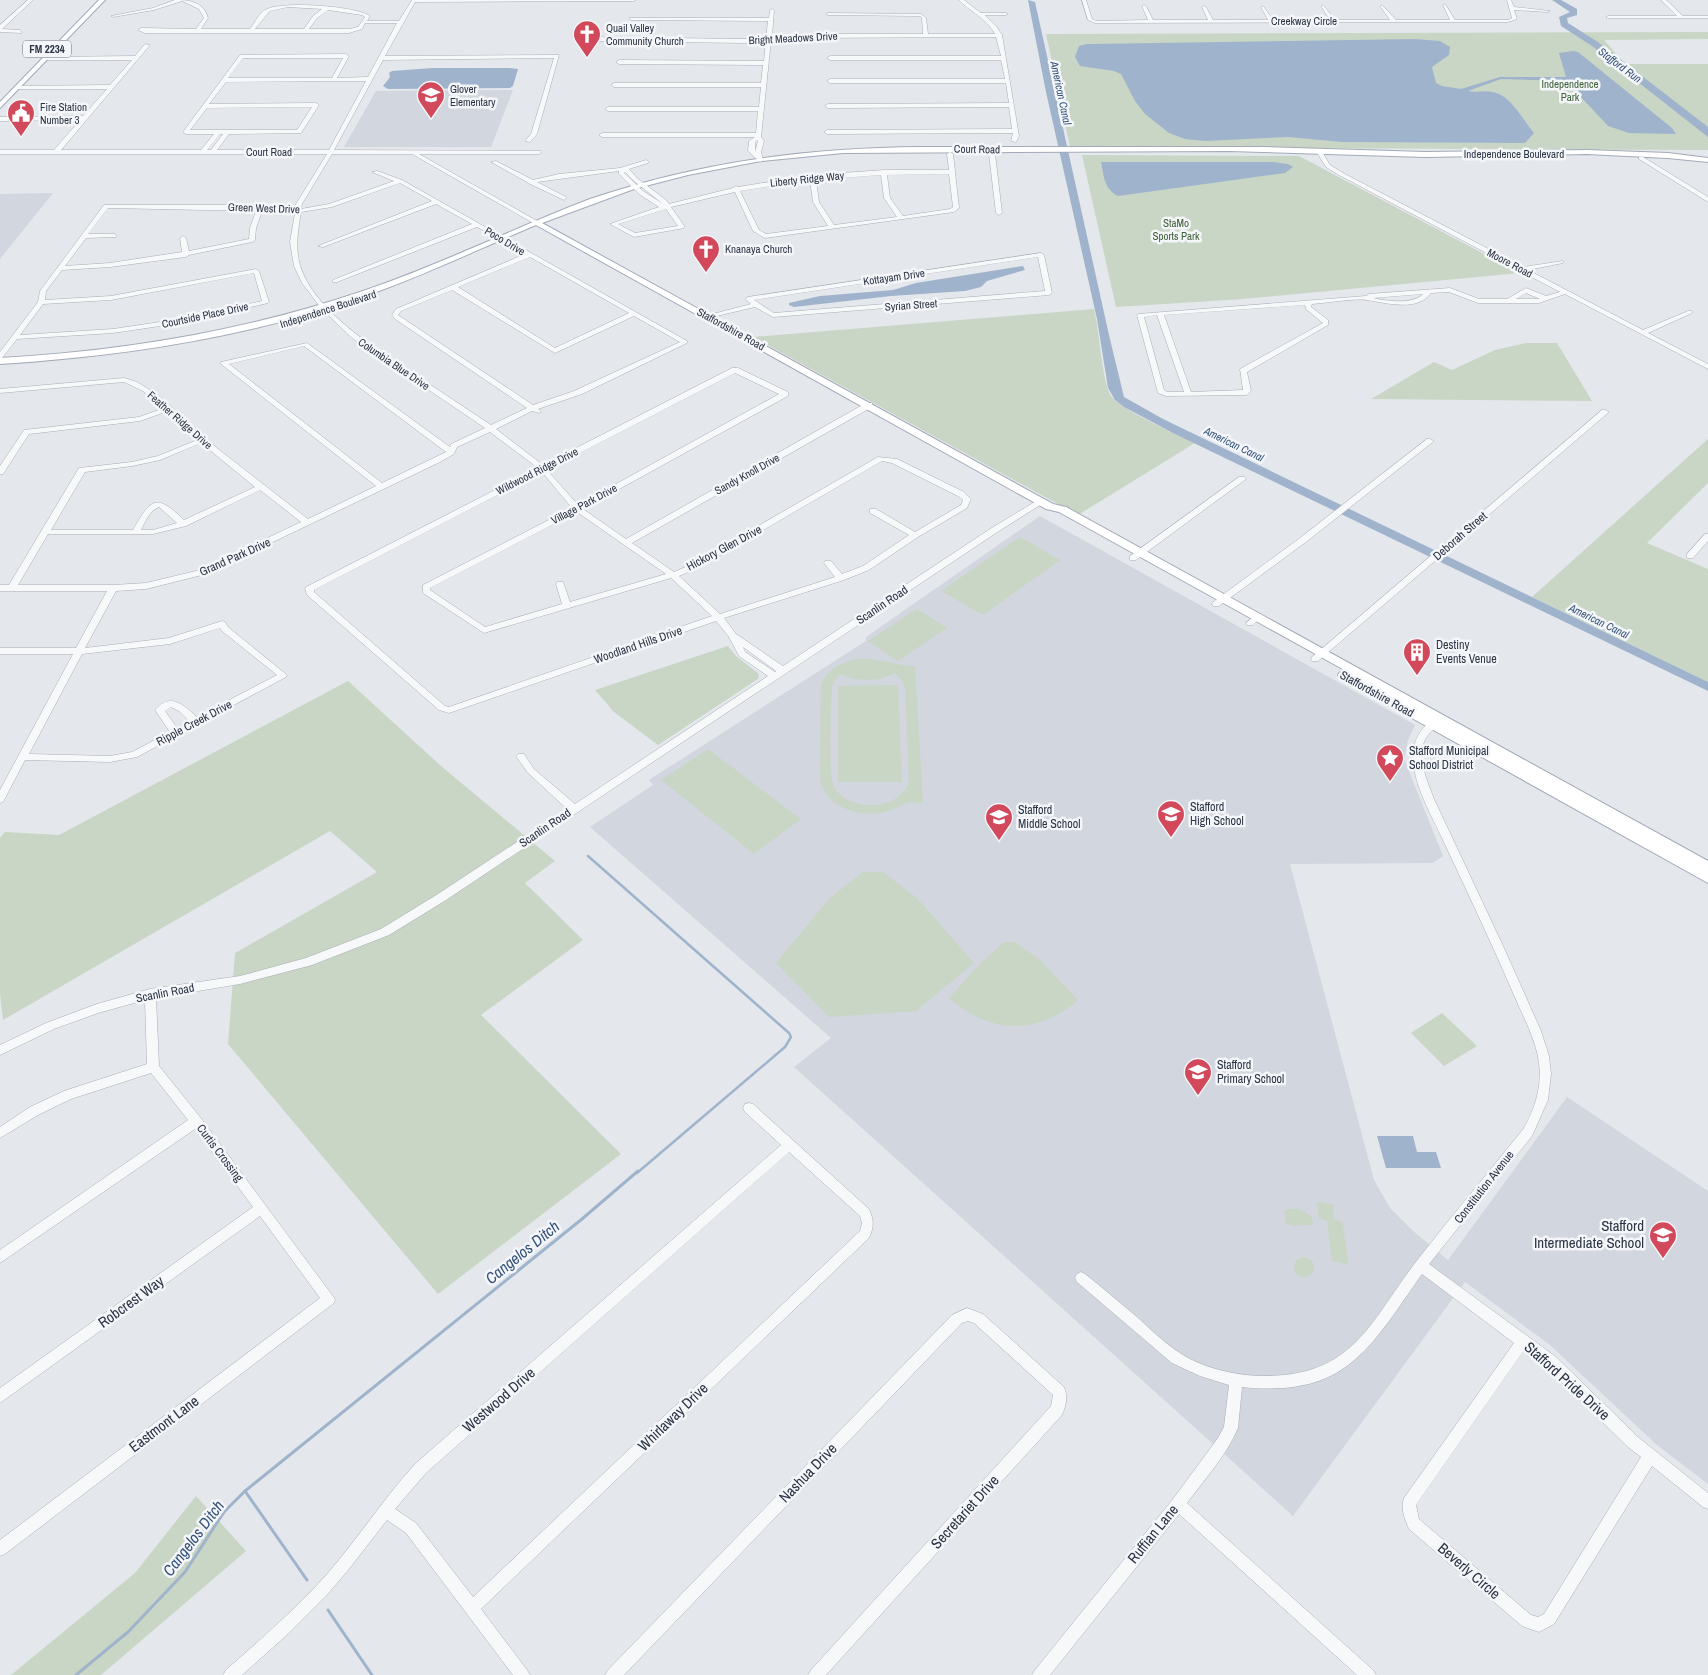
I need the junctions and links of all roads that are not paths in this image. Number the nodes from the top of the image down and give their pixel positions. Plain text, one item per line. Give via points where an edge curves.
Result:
1 (31, 0) edge
2 (95, 0) edge
3 (102, 0) edge
4 (182, 0) edge
5 (414, 0) edge
6 (527, 0) edge
7 (634, 0) edge
8 (961, 0) edge
9 (1084, 0) edge
10 (1509, 0) edge
11 (1663, 0) edge
12 (1445, 5) dead end
13 (1144, 6) dead end
14 (1264, 6) dead end
15 (1323, 6) dead end
16 (1382, 6) dead end
17 (1204, 7) dead end
18 (1512, 8) junction
19 (326, 9) junction
20 (772, 10) dead end
21 (1548, 11) dead end
22 (828, 14) dead end
23 (980, 14) junction
24 (1006, 14) dead end
25 (112, 16) dead end
26 (1608, 17) dead end
27 (1682, 17) junction
28 (1708, 17) edge
29 (631, 19) dead end
30 (771, 20) junction
31 (1333, 21) junction
32 (1394, 21) junction
33 (1454, 21) junction
34 (364, 22) junction
35 (400, 22) junction
36 (1151, 22) junction
37 (1211, 22) junction
38 (1272, 22) junction
39 (0, 29) edge
40 (141, 30) dead end
41 (20, 32) dead end
42 (197, 32) junction
43 (251, 32) junction
44 (305, 32) junction
45 (926, 35) junction
46 (999, 35) junction
47 (587, 39) dead end
48 (769, 39) junction
49 (147, 45) dead end
50 (46, 58) junction
51 (136, 58) junction
52 (382, 58) junction
53 (830, 58) dead end
54 (1003, 58) junction
55 (619, 62) dead end
56 (766, 63) junction
57 (370, 79) junction
58 (225, 80) junction
59 (333, 80) junction
60 (830, 81) dead end
61 (1007, 81) junction
62 (614, 85) dead end
63 (764, 85) junction
64 (18, 87) junction
65 (112, 87) junction
66 (0, 98) edge
67 (1011, 105) junction
68 (0, 106) edge
69 (206, 106) junction
70 (828, 106) dead end
71 (608, 109) dead end
72 (762, 109) junction
73 (85, 118) junction
74 (0, 119) edge
75 (218, 132) junction
76 (227, 132) junction
77 (827, 132) dead end
78 (1015, 132) junction
79 (602, 135) dead end
80 (758, 136) junction
81 (528, 141) dead end
82 (1014, 141) dead end
83 (0, 152) edge
84 (56, 152) junction
85 (203, 152) junction
86 (213, 152) junction
87 (330, 152) junction
88 (413, 152) junction
89 (539, 152) dead end
90 (1058, 152) junction
91 (1320, 153) junction
92 (950, 154) junction
93 (992, 154) junction
94 (1583, 156) junction
95 (1642, 158) junction
96 (1708, 160) edge
97 (494, 162) dead end
98 (646, 162) dead end
99 (761, 162) junction
100 (1708, 166) edge
101 (623, 168) junction
102 (375, 172) dead end
103 (884, 172) junction
104 (951, 172) junction
105 (813, 177) junction
106 (400, 181) junction
107 (530, 182) junction
108 (640, 187) junction
109 (736, 188) junction
110 (564, 198) dead end
111 (1708, 200) edge
112 (436, 202) junction
113 (666, 207) junction
114 (260, 209) junction
115 (297, 211) junction
116 (999, 213) dead end
117 (901, 218) junction
118 (476, 224) junction
119 (540, 224) junction
120 (832, 227) junction
121 (84, 236) junction
122 (114, 236) dead end
123 (183, 238) dead end
124 (503, 240) junction
125 (321, 246) dead end
126 (186, 255) junction
127 (529, 255) junction
128 (1041, 255) joint
129 (1561, 262) dead end
130 (62, 268) junction
131 (1522, 269) junction
132 (335, 281) dead end
133 (453, 287) junction
134 (1566, 292) junction
135 (1546, 300) junction
136 (1509, 301) junction
137 (41, 302) junction
138 (1309, 302) junction
139 (757, 307) junction
140 (325, 309) junction
141 (1690, 312) dead end
142 (1160, 313) junction
143 (633, 314) junction
144 (711, 318) junction
145 (1644, 332) junction
146 (16, 337) junction
147 (106, 355) junction
148 (0, 357) edge
149 (0, 361) edge
150 (0, 366) edge
151 (1708, 367) edge
152 (0, 390) edge
153 (785, 394) joint
154 (1188, 394) junction
155 (869, 405) junction
156 (168, 409) junction
157 (536, 410) junction
158 (1605, 412) dead end
159 (494, 430) junction
160 (202, 440) junction
161 (1430, 441) dead end
162 (451, 452) junction
163 (542, 468) junction
164 (0, 472) edge
165 (1242, 479) dead end
166 (261, 487) junction
167 (382, 487) junction
168 (968, 499) joint
169 (1046, 504) junction
170 (577, 508) junction
171 (873, 511) dead end
172 (308, 523) junction
173 (183, 524) junction
174 (136, 531) junction
175 (46, 532) junction
176 (915, 535) junction
177 (1708, 536) edge
178 (625, 543) junction
179 (1136, 556) junction
180 (1690, 556) dead end
181 (828, 563) dead end
182 (673, 575) junction
183 (841, 578) junction
184 (560, 584) dead end
185 (0, 588) edge
186 (12, 588) junction
187 (112, 588) junction
188 (1220, 602) junction
189 (323, 604) joint
190 (567, 604) junction
191 (718, 617) junction
192 (465, 618) joint
193 (0, 651) edge
194 (81, 651) junction
195 (1318, 656) junction
196 (779, 673) junction
197 (196, 722) junction
198 (1438, 722) junction
199 (176, 733) junction
200 (521, 756) dead end
201 (22, 757) junction
202 (0, 799) edge
203 (574, 809) junction
204 (1708, 867) edge
205 (1708, 878) edge
206 (150, 994) junction
207 (1, 1046) edge
208 (153, 1067) junction
209 (749, 1108) dead end
210 (196, 1121) junction
211 (0, 1133) edge
212 (789, 1145) junction
213 (261, 1208) junction
214 (0, 1257) edge
215 (1421, 1266) junction
216 (1081, 1278) dead end
217 (329, 1299) joint
218 (1523, 1340) junction
219 (1012, 1348) joint
220 (1236, 1380) junction
221 (0, 1396) edge
222 (1650, 1456) junction
223 (1708, 1502) edge
224 (1178, 1504) junction
225 (386, 1511) junction
226 (0, 1549) edge
227 (472, 1608) junction
228 (231, 1675) edge
229 (522, 1675) edge
230 (613, 1675) edge
231 (816, 1675) edge
232 (1040, 1675) edge
233 (1368, 1675) edge

1 - 39 street
2 - 66 main road, FM 2234
3 - 50 main road, FM 2234
4 - 25 street via 154,9
4 - 42 street via 204,10 206,18
5 - 6 street
5 - 35 street, Columbia Blue Drive
6 - 7 street
8 - 23 street
9 - 36 street, Creekway Circle via 1093,22
10 - 18 street
11 - 27 street
12 - 33 street
13 - 36 street
14 - 38 street
15 - 31 street
16 - 32 street
17 - 37 street
18 - 21 street
18 - 33 street, Creekway Circle via 1514,20
19 - 34 street via 367,15
19 - 43 street via 296,6 269,9
19 - 44 street via 315,17
20 - 30 street
22 - 45 street via 921,15
23 - 24 street
23 - 46 street
26 - 27 street
27 - 28 street
29 - 30 street
30 - 48 street
31 - 32 street, Creekway Circle
31 - 38 street, Creekway Circle
32 - 33 street, Creekway Circle
34 - 35 street
34 - 44 street via 357,31
35 - 52 street, Columbia Blue Drive
36 - 37 street, Creekway Circle
37 - 38 street, Creekway Circle
39 - 41 street
40 - 42 street
42 - 43 street
43 - 44 street
45 - 46 street, Bright Meadows Drive
45 - 48 street, Bright Meadows Drive
46 - 54 street
47 - 48 street, Bright Meadows Drive
48 - 56 street
49 - 51 street
50 - 51 street
50 - 64 main road, FM 2234
51 - 65 street
52 - 57 street, Columbia Blue Drive
52 - 81 street via 558,56 534,134
53 - 54 street
54 - 61 street
55 - 56 street
56 - 63 street
57 - 59 street
57 - 87 street, Columbia Blue Drive
58 - 59 street
58 - 59 street via 242,56 346,56
58 - 69 street
60 - 61 street
61 - 67 street
62 - 63 street
63 - 72 street
64 - 65 street
64 - 68 main road, FM 2234
65 - 73 street
67 - 70 street
67 - 78 street
69 - 75 street via 186,132
69 - 76 street via 316,105 299,132
71 - 72 street
72 - 80 street
73 - 74 street
73 - 84 street
75 - 76 street
75 - 85 street
76 - 86 street
77 - 78 street
78 - 82 street
79 - 80 street
80 - 99 street via 752,141 751,151
83 - 84 street, Court Road
84 - 85 street, Court Road
85 - 86 street, Court Road
86 - 87 street, Court Road
87 - 88 street, Court Road
87 - 115 street, Columbia Blue Drive
88 - 89 street, Court Road
88 - 119 street, Staffordshire Road
90 - 91 main road, Court Road
90 - 93 main road, Court Road
90 - 99 main road, Court Road via 954,149 818,152
91 - 94 main road, Independence Boulevard via 1412,158
91 - 131 street, Moore Road via 1328,166 1341,174
92 - 93 main road, Court Road
92 - 99 main road, Court Road
92 - 104 street
93 - 116 street
94 - 95 main road, Independence Boulevard
94 - 96 main road, Independence Boulevard via 1646,154
95 - 100 main road, Independence Boulevard
95 - 111 street
97 - 107 street
98 - 101 street
99 - 108 main road, Court Road
101 - 107 street via 565,174
101 - 108 street
102 - 106 street, Poco Drive
103 - 104 street, Liberty Ridge Way
103 - 105 street, Liberty Ridge Way
103 - 117 street via 887,198
104 - 117 street via 956,208
105 - 109 street, Liberty Ridge Way
105 - 120 street via 816,202
106 - 112 street, Poco Drive
106 - 115 street, Green West Drive via 330,206
107 - 110 street
108 - 113 street
108 - 119 main road, Independence Boulevard
109 - 113 street, Liberty Ridge Way
109 - 120 street via 756,231 765,236
112 - 118 street, Poco Drive
112 - 125 street
113 - 113 street, Liberty Ridge Way via 613,224 634,235 682,227
114 - 115 street, Green West Drive
114 - 121 street, Green West Drive via 106,206
114 - 126 street via 252,240
115 - 140 street, Columbia Blue Drive via 293,242 297,266
117 - 120 street
118 - 124 street, Poco Drive
118 - 132 street
119 - 124 main road, Independence Boulevard
119 - 144 main road, Staffordshire Road
121 - 122 street
121 - 130 street
123 - 126 street
124 - 127 street, Poco Drive
124 - 140 main road, Independence Boulevard
126 - 130 street
127 - 133 street
127 - 143 street, Poco Drive
128 - 139 street, Kottayam Drive via 748,299
128 - 139 street, Syrian Street via 1049,293 773,315
129 - 131 street
130 - 137 street via 43,291
131 - 134 street, Moore Road
133 - 143 street via 555,351
133 - 157 street via 398,310 395,315
134 - 135 street
134 - 145 street, Moore Road
135 - 136 street
135 - 136 street via 1526,290
136 - 138 street via 1478,300 1450,290
137 - 146 street
137 - 146 street, Courtside Place Drive via 111,298 256,271 266,302 187,320 113,331
138 - 142 street
138 - 154 street via 1308,308 1326,324 1243,371 1247,391 1240,394
139 - 144 street
140 - 147 main road, Independence Boulevard via 219,336
140 - 159 street, Columbia Blue Drive via 354,337
141 - 145 street
142 - 154 street
142 - 154 street via 1140,317 1161,391
143 - 157 street, Grand Park Drive via 686,342
144 - 155 main road, Staffordshire Road
145 - 151 street, Moore Road
146 - 148 street
147 - 149 main road, Independence Boulevard
147 - 150 main road, Independence Boulevard
152 - 156 street, Feather Ridge Drive via 124,380 134,382
153 - 163 street, Wildwood Ridge Drive via 736,370
153 - 170 street, Village Park Drive
155 - 169 main road, Staffordshire Road
155 - 178 street, Sandy Knoll Drive
156 - 160 street, Feather Ridge Drive
156 - 164 street via 140,419 27,432
157 - 159 street, Grand Park Drive
158 - 195 street, Deborah Street
159 - 162 street, Grand Park Drive via 462,450
159 - 163 street, Columbia Blue Drive
160 - 166 street, Feather Ridge Drive
160 - 175 street via 160,458 82,470
161 - 188 street
162 - 167 street, Grand Park Drive
162 - 167 street via 305,344 223,363
163 - 170 street, Columbia Blue Drive
163 - 189 street, Wildwood Ridge Drive via 309,589
165 - 179 street
166 - 172 street, Feather Ridge Drive
166 - 173 street
167 - 172 street, Grand Park Drive
168 - 176 street, Woodland Hills Drive via 964,506
168 - 182 street, Hickory Glen Drive via 894,462 881,459 693,567
169 - 179 main road, Staffordshire Road via 1054,514
169 - 196 street, Scanlin Road via 993,531
170 - 178 street, Columbia Blue Drive
170 - 192 street, Village Park Drive via 426,586 426,591
171 - 176 street
172 - 187 street, Grand Park Drive via 203,572 146,586
173 - 174 street via 161,531
173 - 174 street via 164,505 156,504 150,507
174 - 175 street
175 - 186 street
176 - 183 street, Woodland Hills Drive via 866,568
177 - 180 street
178 - 182 street, Columbia Blue Drive
179 - 188 main road, Staffordshire Road
181 - 183 street
182 - 190 street, Hickory Glen Drive
182 - 191 street, Columbia Blue Drive
183 - 191 street, Woodland Hills Drive
184 - 190 street
185 - 186 street, Grand Park Drive
186 - 187 street, Grand Park Drive
187 - 194 street
188 - 195 main road, Staffordshire Road
189 - 191 street, Woodland Hills Drive via 442,708 449,710
190 - 192 street, Hickory Glen Drive via 484,630
191 - 196 street, Columbia Blue Drive via 742,654
193 - 194 street
194 - 197 street, Ripple Creek Drive via 170,641 222,624 283,675
194 - 201 street
195 - 198 main road, Staffordshire Road
196 - 203 street, Scanlin Road
197 - 199 street, Ripple Creek Drive
197 - 199 street via 182,709 170,704 160,710
198 - 204 main road, Staffordshire Road
198 - 205 main road, Staffordshire Road
198 - 215 street, Constitution Avenue via 1423,734 1418,745 1419,770 1429,799 1511,973 1541,1047 1545,1077 1540,1112 1528,1132
199 - 201 street, Ripple Creek Drive via 134,755 110,759
200 - 203 street via 531,771
201 - 202 street
203 - 206 street, Scanlin Road via 385,932 308,962 240,980
206 - 207 street, Scanlin Road via 98,1009
206 - 208 street
208 - 210 street, Curtis Crossing
208 - 211 street via 68,1095 34,1111
209 - 212 street
210 - 213 street, Curtis Crossing
210 - 214 street
212 - 225 street, Westwood Drive via 421,1468
212 - 227 street, Whirlaway Drive via 865,1213 868,1223 865,1234
213 - 217 street, Curtis Crossing
213 - 221 street, Robcrest Way
215 - 218 street, Stafford Pride Drive
215 - 220 street, Constitution Avenue via 1371,1335 1334,1368 1309,1378 1284,1382
216 - 220 street, Constitution Avenue via 1184,1363
217 - 226 street, Eastmont Lane
218 - 222 street, Stafford Pride Drive via 1551,1362
218 - 222 street, Beverly Circle via 1409,1503 1414,1524 1527,1621 1540,1625 1549,1619
219 - 230 street, Nashua Drive via 978,1318 967,1314 957,1319
219 - 231 street, Secretariet Drive via 1058,1392 1057,1410
220 - 224 street, Ruffian Lane via 1232,1428
222 - 223 street, Stafford Pride Drive
224 - 232 street, Ruffian Lane
224 - 233 street
225 - 227 street via 411,1528
225 - 228 street, Westwood Drive via 333,1578
227 - 229 street

